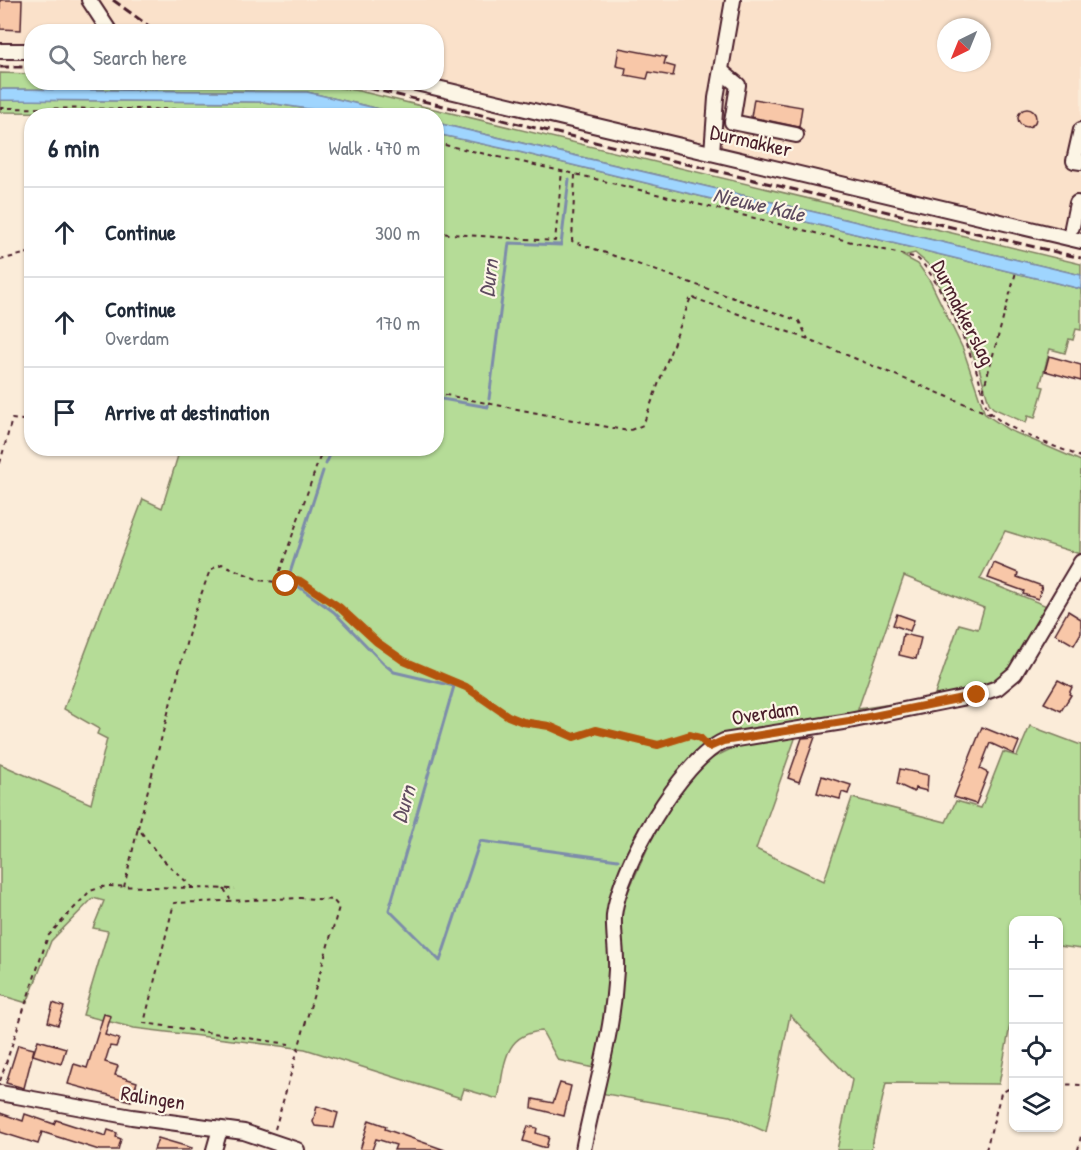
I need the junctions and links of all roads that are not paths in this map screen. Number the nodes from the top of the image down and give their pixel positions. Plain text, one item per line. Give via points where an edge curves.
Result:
1 (89, 0) edge
2 (733, 0) edge
3 (105, 24) edge
4 (0, 51) edge
5 (24, 51) edge
6 (721, 71) junction
7 (444, 90) edge
8 (1081, 130) edge
9 (796, 135) dead end
10 (712, 153) junction
11 (1081, 162) edge
12 (1080, 199) edge
13 (1072, 227) dead end
14 (1081, 241) edge
15 (1081, 562) edge
16 (0, 1093) edge
17 (220, 1129) junction
18 (214, 1150) edge
19 (297, 1150) edge
20 (583, 1150) edge

1 - 3 street
2 - 6 street
4 - 5 street
6 - 9 street via 738,85 732,122
6 - 10 street
7 - 10 street, Durmakker
8 - 11 street via 1074,161
10 - 14 street, Durmakker
12 - 13 street
15 - 20 street, Overdam via 1015,673 997,688 849,721 723,741 709,747 682,777 645,836 622,885 614,914 616,970 610,1024
16 - 17 street, Ralingen
17 - 18 street
17 - 19 street, Ralingen via 244,1132

